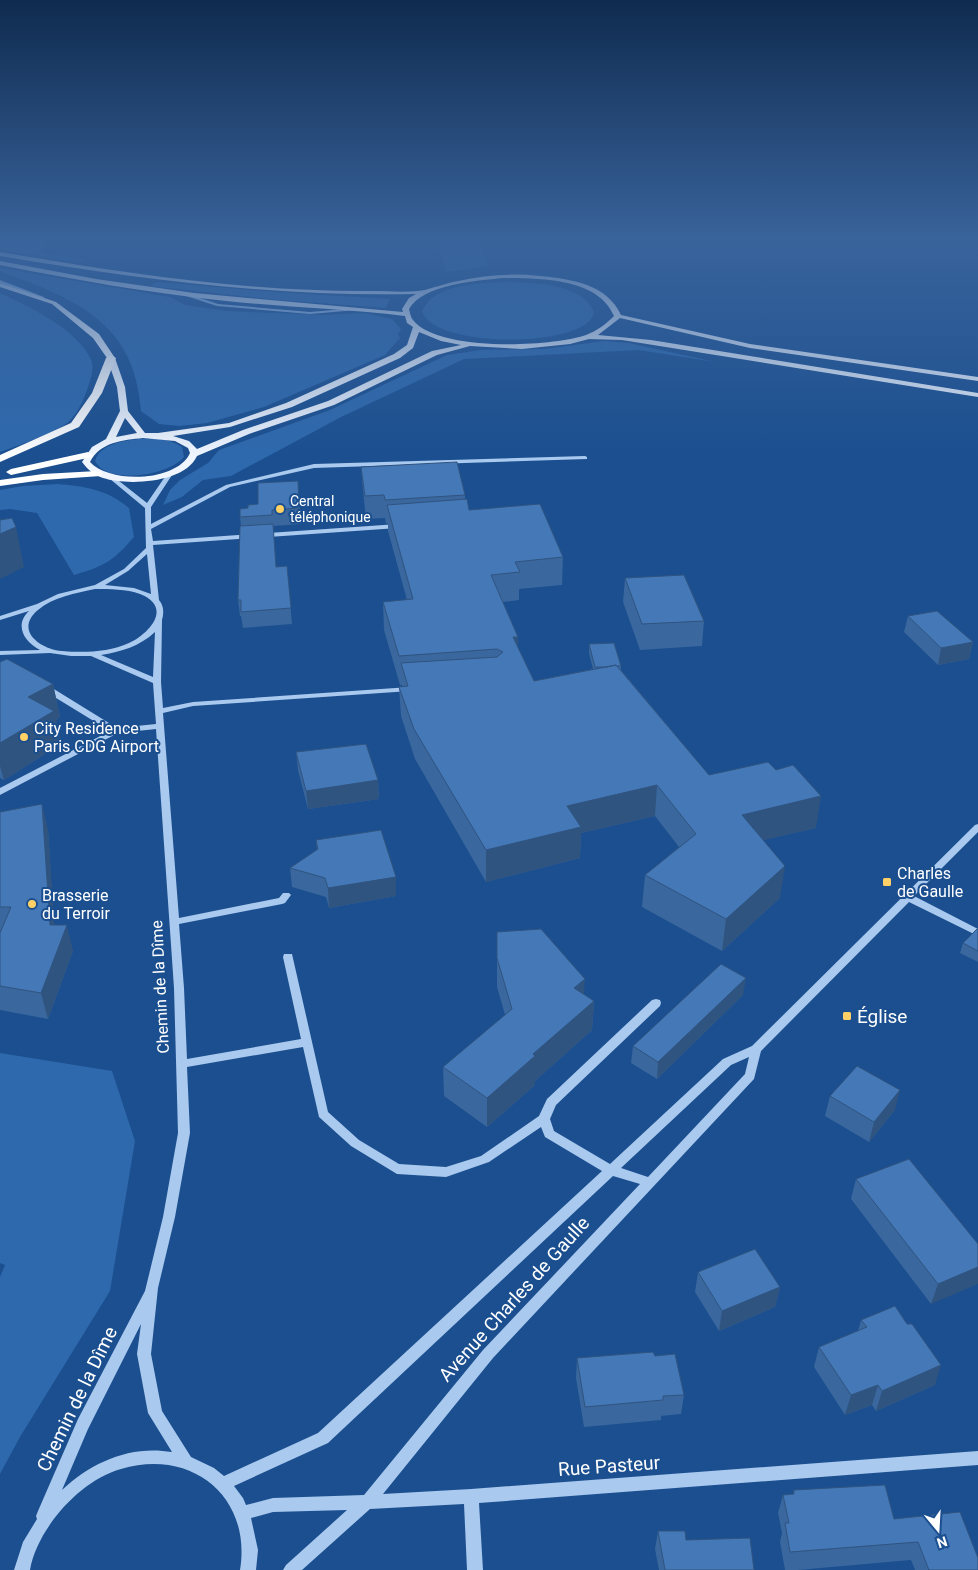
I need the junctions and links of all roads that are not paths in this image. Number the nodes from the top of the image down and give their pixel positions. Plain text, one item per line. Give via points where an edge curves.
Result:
1 (63, 310) edge
2 (375, 310) edge
3 (407, 310) edge
4 (617, 310) edge
5 (406, 314) junction
6 (618, 316) junction
7 (417, 327) junction
8 (587, 337) junction
9 (472, 345) junction
10 (111, 358) junction
11 (978, 379) edge
12 (978, 395) edge
13 (124, 411) junction
14 (143, 435) junction
15 (161, 435) junction
16 (109, 442) junction
17 (194, 454) junction
18 (88, 455) junction
19 (585, 458) dead end
20 (0, 459) edge
21 (171, 472) junction
22 (0, 474) edge
23 (97, 474) junction
24 (112, 478) junction
25 (0, 483) edge
26 (148, 506) junction
27 (410, 525) edge
28 (148, 528) junction
29 (150, 546) junction
30 (95, 587) junction
31 (155, 600) junction
32 (41, 605) junction
33 (0, 618) edge
34 (159, 621) junction
35 (54, 652) junction
36 (0, 653) edge
37 (93, 654) junction
38 (36, 682) edge
39 (157, 682) junction
40 (421, 688) edge
41 (159, 711) junction
42 (160, 726) junction
43 (116, 731) junction
44 (0, 792) edge
45 (978, 827) edge
46 (286, 895) dead end
47 (908, 897) junction
48 (174, 922) junction
49 (978, 933) edge
50 (288, 957) dead end
51 (656, 1003) dead end
52 (307, 1042) junction
53 (756, 1049) junction
54 (182, 1064) junction
55 (544, 1119) junction
56 (610, 1170) junction
57 (649, 1182) junction
58 (152, 1288) junction
59 (978, 1458) edge
60 (185, 1460) junction
61 (224, 1483) junction
62 (471, 1496) junction
63 (367, 1502) junction
64 (244, 1513) junction
65 (38, 1527) junction
66 (22, 1570) edge
67 (248, 1570) edge
68 (290, 1570) edge
69 (475, 1570) edge

1 - 10 main road via 96,336
2 - 5 main road
3 - 5 main road
4 - 6 main road
5 - 7 main road
6 - 8 main road via 606,328
6 - 11 main road via 750,346
7 - 9 main road via 440,338
7 - 15 main road via 410,346 397,356 288,405 230,425
8 - 9 main road via 534,347
8 - 12 main road via 651,342
9 - 17 main road via 435,353 331,403
10 - 13 main road via 121,387
10 - 20 highway via 97,392 75,424
13 - 14 main road
13 - 16 main road
14 - 15 main road
14 - 16 main road
15 - 17 main road via 186,442
16 - 18 main road
17 - 21 main road via 184,466
18 - 22 highway
18 - 23 main road via 86,462
19 - 28 street via 314,466 228,486
21 - 24 main road via 142,478
21 - 26 street
23 - 24 main road
23 - 25 highway
24 - 26 street
26 - 28 street
27 - 29 street
28 - 29 street
29 - 30 street via 126,570
29 - 31 street
30 - 31 street via 130,589
30 - 32 street via 56,596
31 - 34 street, Chemin de la Dîme via 161,610
32 - 33 street
32 - 35 street via 29,615 25,626 27,637 37,646
34 - 37 street via 135,642
34 - 39 street, Chemin de la Dîme
35 - 36 street
35 - 37 street
37 - 39 street
38 - 43 street
39 - 41 street, Chemin de la Dîme
40 - 41 street via 192,704
41 - 42 street, Chemin de la Dîme
42 - 43 street
42 - 48 street, Chemin de la Dîme
43 - 44 street
45 - 47 street, Avenue Charles de Gaulle
46 - 48 street via 282,901
47 - 49 street
47 - 53 street, Avenue Charles de Gaulle
48 - 54 street, Chemin de la Dîme
50 - 52 street
51 - 55 street via 551,1102
52 - 54 street
52 - 55 street via 323,1114 355,1143 397,1169 446,1172 477,1162
53 - 56 street, Avenue Charles de Gaulle via 727,1062
53 - 57 street, Avenue Charles de Gaulle via 750,1076
54 - 58 street, Chemin de la Dîme via 184,1133
55 - 56 street via 549,1134
56 - 57 street
56 - 61 street, Avenue Charles de Gaulle via 323,1438
57 - 63 street, Avenue Charles de Gaulle via 488,1354
58 - 60 street, Chemin de la Dîme via 144,1354 155,1413
58 - 65 street, Chemin de la Dîme via 83,1424
59 - 62 street, Rue Pasteur
60 - 61 street
60 - 65 street via 154,1456 122,1461 90,1476 62,1498
61 - 64 street
62 - 63 street, Rue Pasteur
62 - 69 street
63 - 64 street, Rue Pasteur via 273,1505
63 - 68 street, Avenue Charles de Gaulle
64 - 67 street via 251,1548
65 - 66 street

